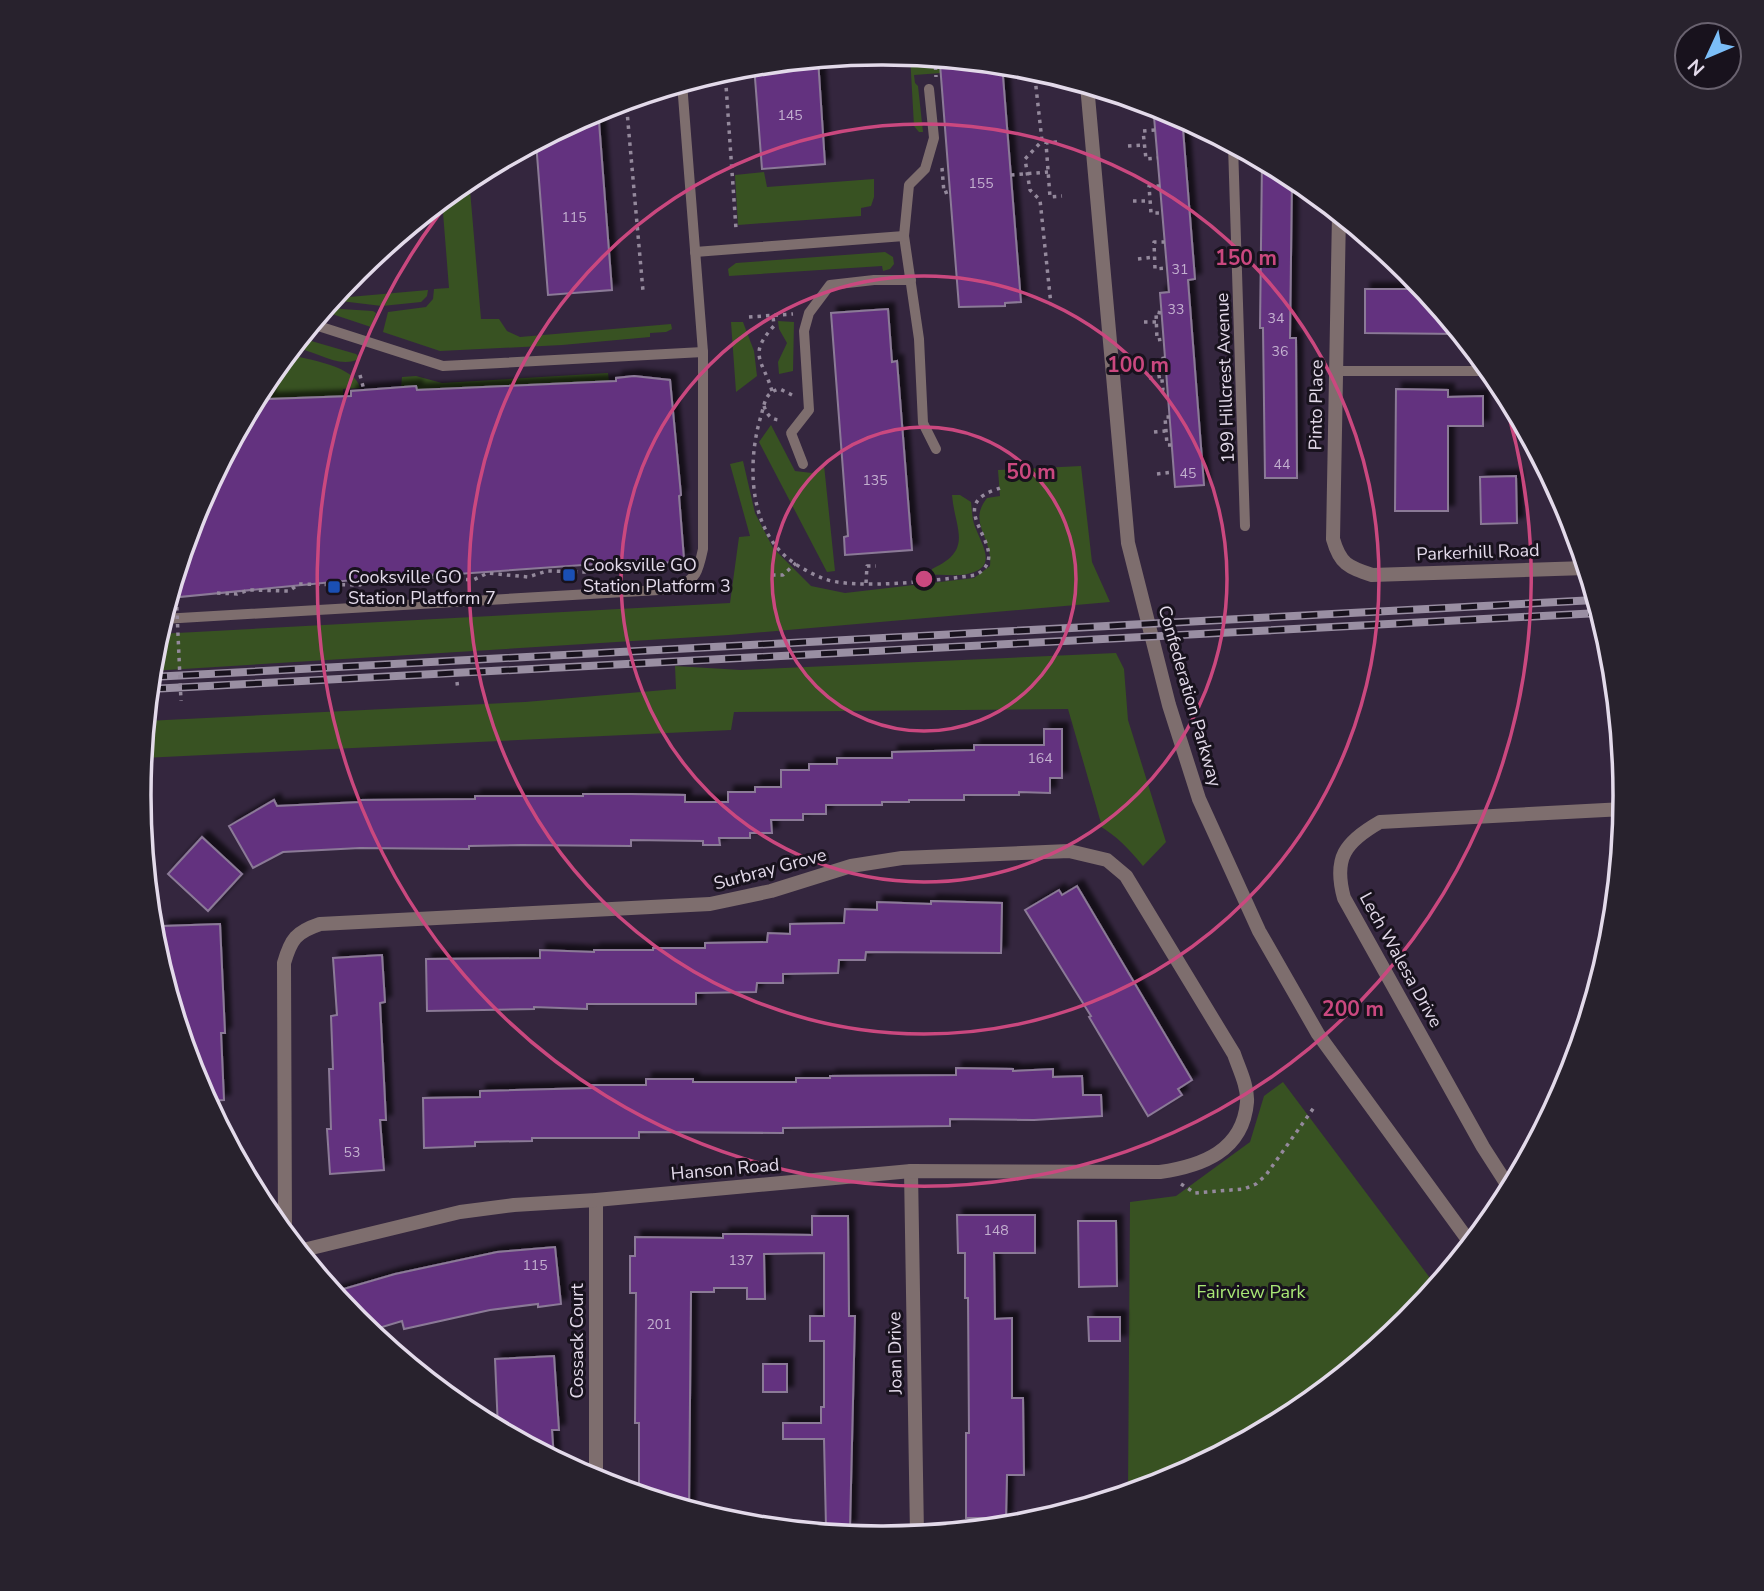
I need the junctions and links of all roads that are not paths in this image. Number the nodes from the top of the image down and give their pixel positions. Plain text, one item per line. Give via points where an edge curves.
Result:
1 (929, 89) dead end
2 (683, 93) edge
3 (1088, 95) edge
4 (1233, 156) edge
5 (1339, 226) edge
6 (904, 236) junction
7 (695, 252) junction
8 (911, 280) junction
9 (322, 327) edge
10 (703, 352) junction
11 (1336, 371) junction
12 (1476, 371) edge
13 (936, 449) dead end
14 (803, 464) dead end
15 (1245, 526) dead end
16 (1576, 568) edge
17 (1372, 575) joint
18 (173, 618) edge
19 (1612, 810) edge
20 (911, 1171) junction
21 (1160, 1172) joint
22 (1504, 1179) edge
23 (596, 1200) junction
24 (285, 1216) edge
25 (1465, 1236) edge
26 (309, 1249) edge
27 (596, 1468) edge
28 (917, 1525) edge

1 - 6 lane via 934,138 925,169 909,186
2 - 7 lane
3 - 25 street, Confederation Parkway via 1128,543 1169,705 1199,799 1259,931 1318,1034
4 - 15 lane, 199 Hillcrest Avenue
5 - 11 street, Pinto Place
6 - 7 lane
6 - 8 lane
7 - 10 lane
8 - 13 lane via 923,423
8 - 14 lane via 830,285 809,313 804,331 808,410 791,433
9 - 10 lane via 443,366
10 - 18 lane via 703,549 691,581 676,589
11 - 12 lane
11 - 17 street, Pinto Place via 1333,539 1338,556 1351,568
16 - 17 street, Parkerhill Road
19 - 22 street, Lech Walesa Drive via 1380,822 1347,846 1339,862 1344,898
20 - 21 street, Hanson Road
20 - 23 street, Hanson Road
20 - 28 street, Joan Drive
21 - 24 street, Surbray Grove via 1193,1166 1230,1144 1241,1127 1247,1101 1234,1054 1126,876 1107,860 1069,850 902,858 850,866 710,904 320,924 302,930 289,945 284,962
23 - 26 street, Hanson Road via 460,1212
23 - 27 street, Cossack Court

